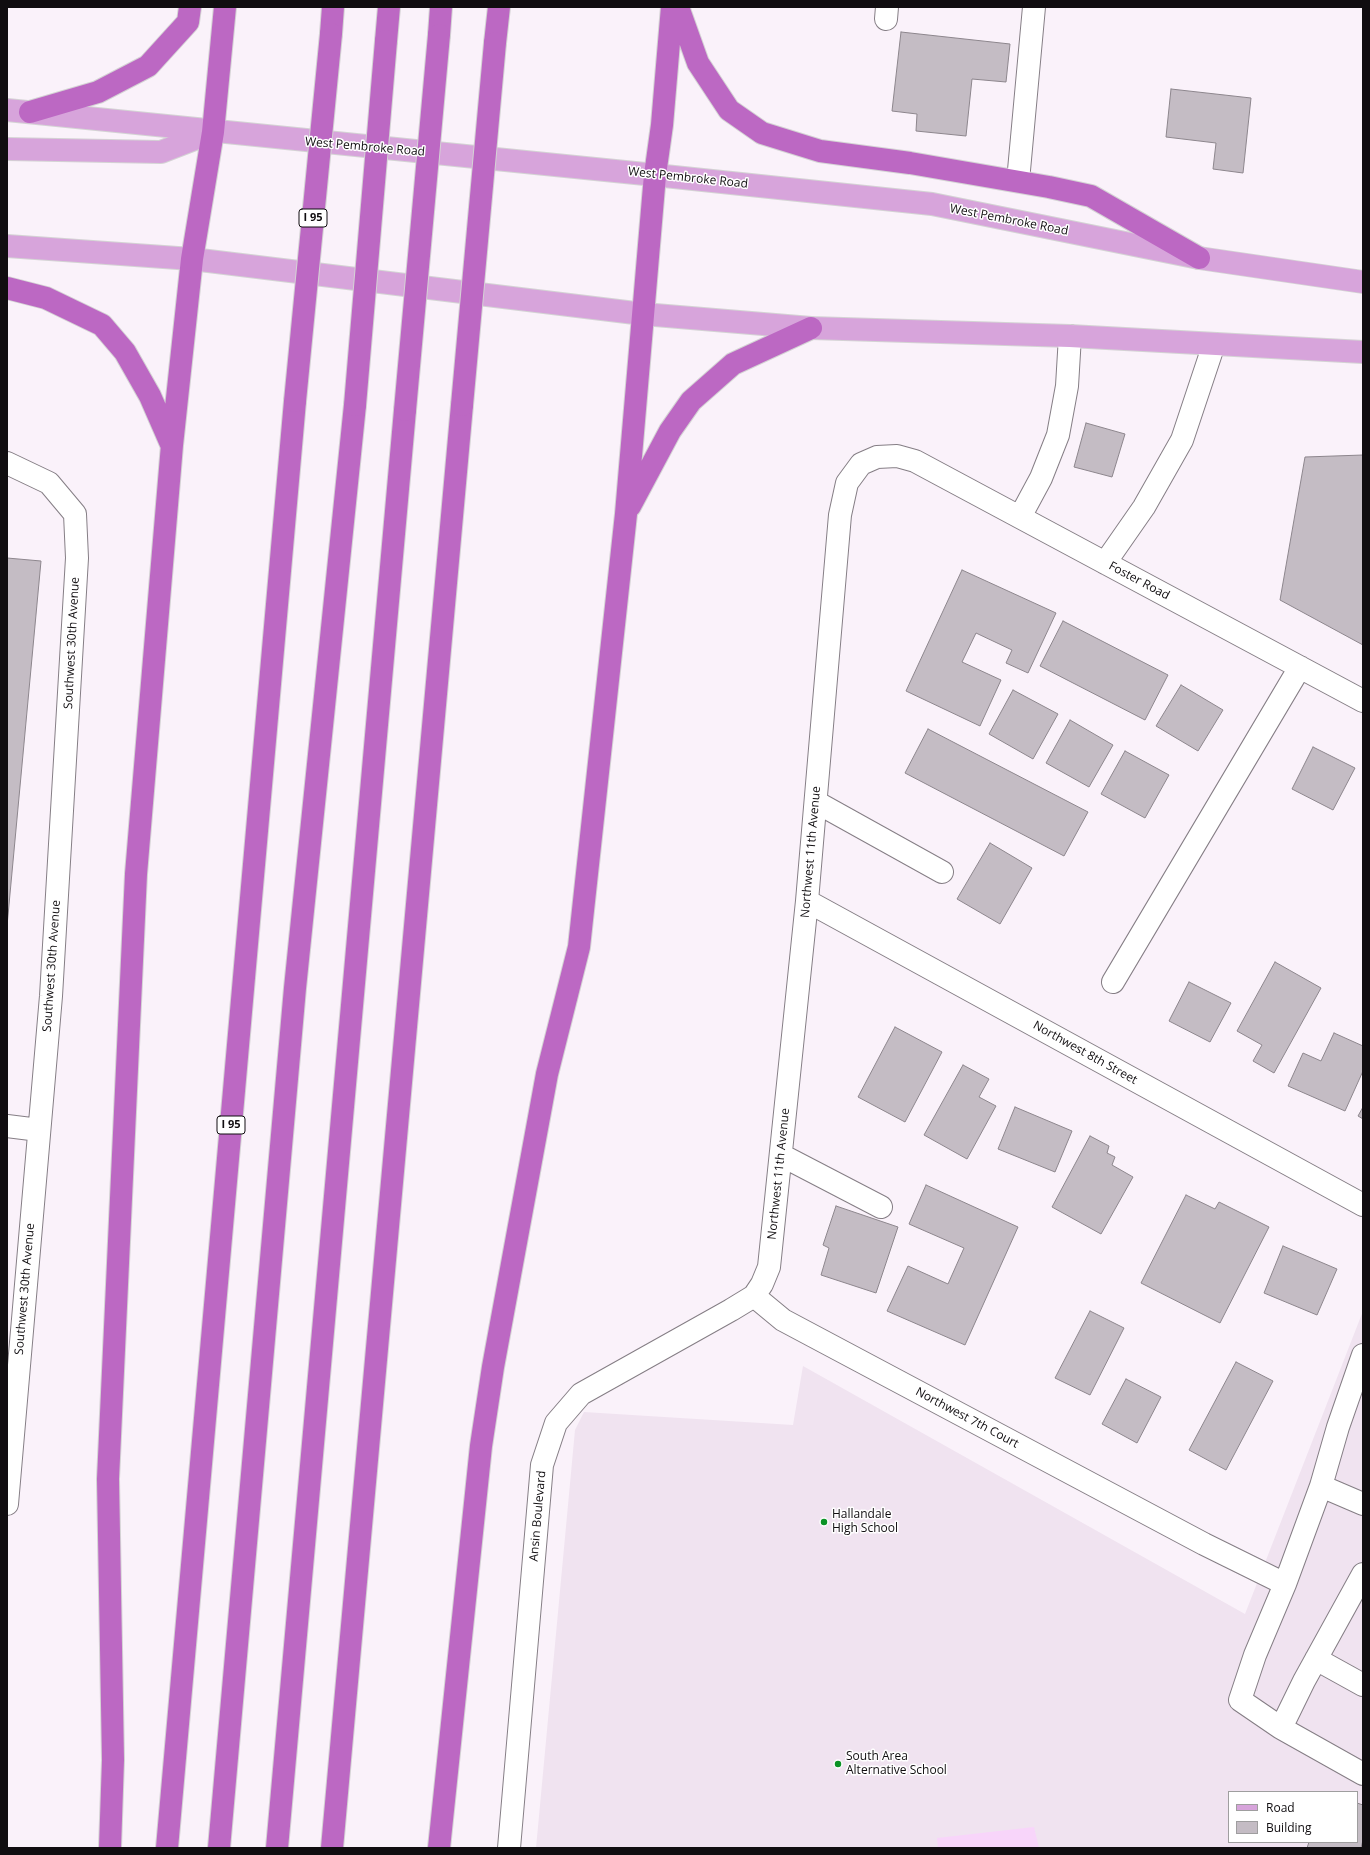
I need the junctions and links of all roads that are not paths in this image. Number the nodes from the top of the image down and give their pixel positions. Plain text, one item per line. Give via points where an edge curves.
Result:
1 (190, 7) edge
2 (225, 7) edge
3 (333, 7) edge
4 (388, 7) edge
5 (441, 7) edge
6 (499, 7) edge
7 (672, 7) edge
8 (678, 7) edge
9 (1034, 7) edge
10 (7, 110) edge
11 (30, 112) junction
12 (214, 132) junction
13 (7, 149) edge
14 (655, 175) junction
15 (1018, 181) junction
16 (7, 246) edge
17 (1199, 258) junction
18 (192, 259) junction
19 (1363, 282) edge
20 (7, 288) edge
21 (643, 314) junction
22 (811, 328) junction
23 (1070, 336) junction
24 (1214, 344) junction
25 (1363, 352) edge
26 (172, 444) junction
27 (915, 461) joint
28 (7, 463) edge
29 (626, 514) junction
30 (1020, 517) junction
31 (1105, 563) junction
32 (1300, 667) junction
33 (1363, 701) edge
34 (816, 802) junction
35 (942, 872) dead end
36 (807, 901) junction
37 (1113, 982) dead end
38 (7, 1126) edge
39 (39, 1130) junction
40 (781, 1155) junction
41 (1363, 1205) edge
42 (881, 1207) dead end
43 (754, 1296) junction
44 (15, 1320) edge
45 (1363, 1355) edge
46 (1359, 1380) edge
47 (1321, 1486) junction
48 (7, 1504) edge
49 (1363, 1504) edge
50 (1285, 1584) junction
51 (1360, 1587) edge
52 (1316, 1658) junction
53 (1363, 1685) edge
54 (1281, 1728) junction
55 (1363, 1774) edge
56 (110, 1848) edge
57 (167, 1848) edge
58 (219, 1848) edge
59 (277, 1848) edge
60 (332, 1848) edge
61 (438, 1848) edge
62 (509, 1848) edge

1 - 11 highway via 188,22 148,66 98,92
2 - 12 highway
3 - 57 highway, I 95, bridge via 295,401
4 - 58 highway, bridge via 355,405 295,988
5 - 59 highway, bridge
6 - 60 highway, bridge
7 - 14 highway
8 - 15 highway via 698,63 729,110 762,133 820,151
9 - 15 street
10 - 11 main road, West Pembroke Road
11 - 12 main road, West Pembroke Road
12 - 13 main road via 161,152
12 - 14 main road, West Pembroke Road
12 - 18 highway
14 - 17 main road, West Pembroke Road via 932,204
14 - 21 highway
15 - 17 highway via 1091,196
16 - 18 main road
17 - 19 main road, West Pembroke Road
18 - 21 main road
18 - 26 highway
20 - 26 highway via 46,298 102,325 125,352 150,396
21 - 22 main road
21 - 29 highway
22 - 23 main road
22 - 29 highway via 733,364 691,401 670,431
23 - 24 main road
23 - 30 street via 1067,386 1058,435 1041,478
24 - 25 main road
24 - 31 street via 1182,440 1144,507
26 - 56 highway via 136,874 108,1479 113,1760
27 - 30 street, Foster Road
27 - 34 street, Northwest 11th Avenue via 897,456 877,457 861,464 847,483 840,515
28 - 39 street, Southwest 30th Avenue via 49,483 75,514 76,566 51,996
29 - 61 highway via 579,947 547,1074 493,1367 481,1446
30 - 31 street, Foster Road
31 - 32 street, Foster Road
32 - 33 street, Foster Road
32 - 37 street
34 - 35 street
34 - 36 street, Northwest 11th Avenue
36 - 40 street, Northwest 11th Avenue
36 - 41 street, Northwest 8th Street
38 - 39 street
39 - 44 street, Southwest 30th Avenue
40 - 42 street
40 - 43 street, Northwest 11th Avenue via 769,1267
43 - 50 street, Northwest 7th Court via 783,1320 1185,1534
43 - 62 street, Ansin Boulevard via 581,1394 556,1423 542,1465
44 - 48 street, Southwest 30th Avenue
45 - 46 street
46 - 47 street via 1338,1427
47 - 49 street
47 - 50 street
50 - 54 street via 1255,1655 1240,1700
51 - 52 street
52 - 53 street
52 - 54 street
54 - 55 street

